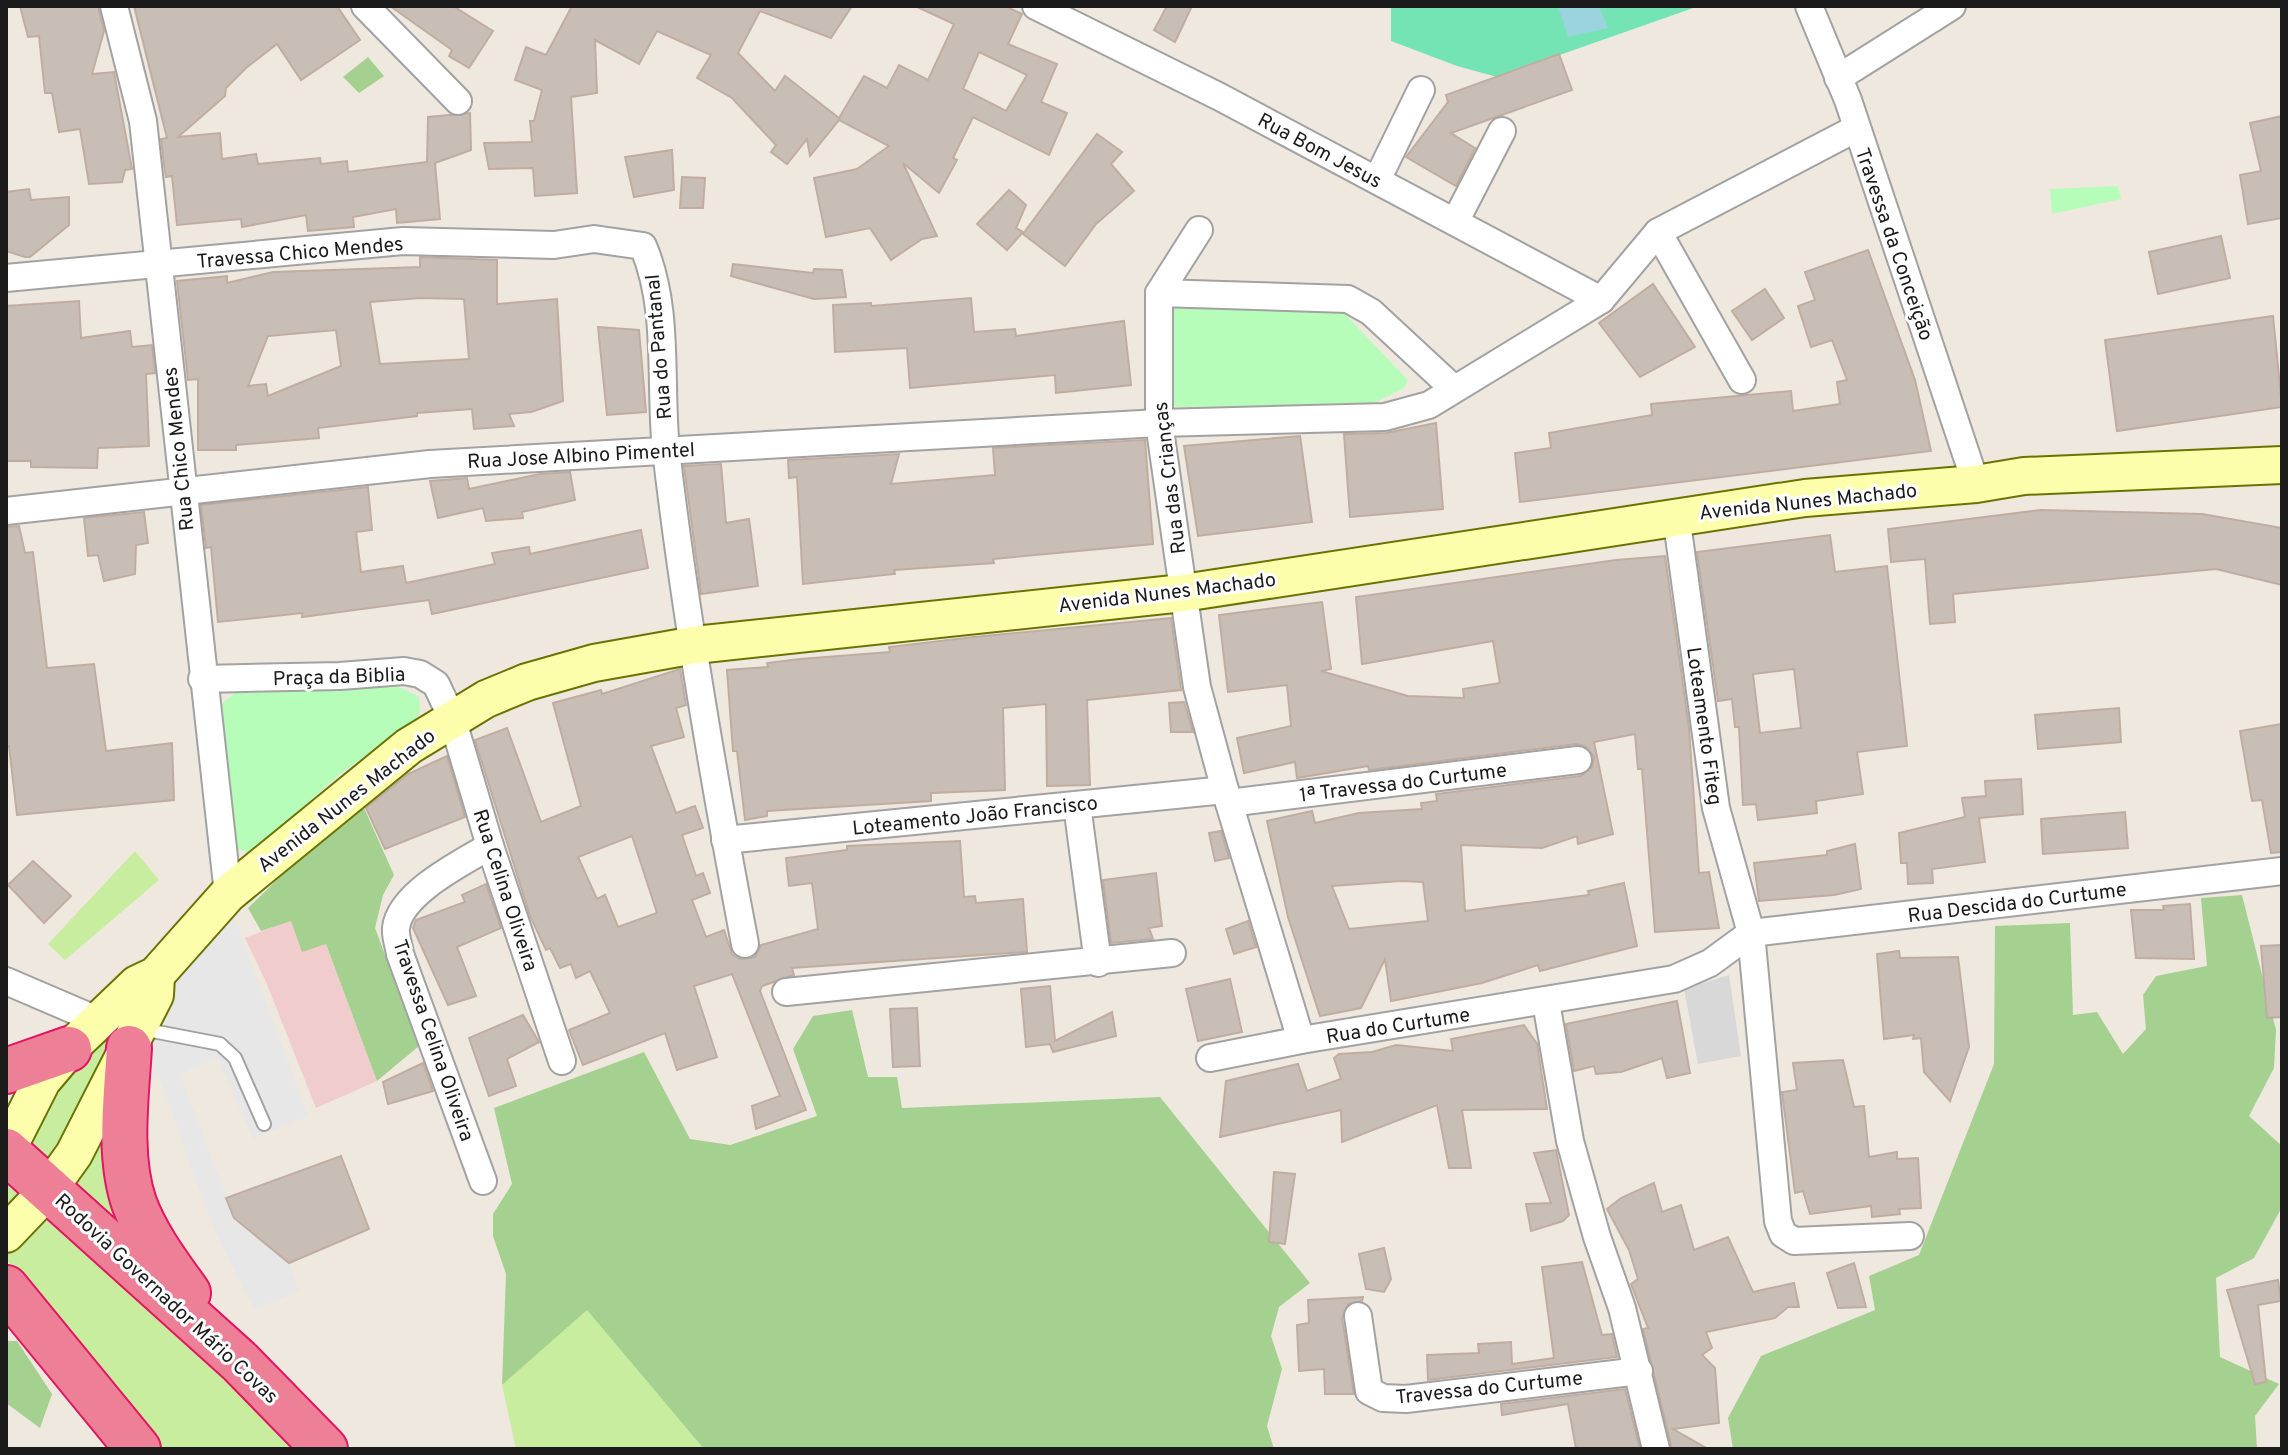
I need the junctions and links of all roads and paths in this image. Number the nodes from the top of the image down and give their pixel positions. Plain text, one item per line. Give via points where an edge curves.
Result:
1 (114, 6) edge
2 (365, 6) edge
3 (1036, 6) edge
4 (1809, 6) edge
5 (1952, 6) edge
6 (1072, 14) edge
7 (1838, 78) junction
8 (1421, 90) dead end
9 (458, 101) dead end
10 (1855, 129) junction
11 (1502, 131) dead end
12 (1377, 180) junction
13 (1455, 222) junction
14 (1199, 230) dead end
15 (1658, 232) junction
16 (643, 246) joint
17 (160, 266) junction
18 (6, 278) edge
19 (1159, 293) junction
20 (1601, 300) junction
21 (1742, 380) dead end
22 (1454, 389) junction
23 (1159, 423) junction
24 (666, 449) junction
25 (2282, 465) edge
26 (1976, 484) junction
27 (182, 490) junction
28 (6, 511) edge
29 (1676, 515) junction
30 (1183, 593) junction
31 (695, 645) junction
32 (202, 679) junction
33 (452, 718) junction
34 (1578, 760) dead end
35 (1227, 797) junction
36 (1077, 805) junction
37 (725, 840) junction
38 (490, 846) junction
39 (2282, 871) edge
40 (228, 894) junction
41 (1751, 933) junction
42 (745, 944) dead end
43 (1172, 953) dead end
44 (1098, 963) junction
45 (6, 981) edge
46 (786, 992) dead end
47 (1546, 1002) junction
48 (109, 1036) junction
49 (1301, 1040) junction
50 (1210, 1058) dead end
51 (562, 1061) dead end
52 (6, 1071) edge
53 (264, 1124) dead end
54 (6, 1151) edge
55 (483, 1181) dead end
56 (49, 1189) junction
57 (6, 1234) edge
58 (1910, 1236) dead end
59 (6, 1288) edge
60 (1358, 1316) dead end
61 (240, 1362) junction
62 (1639, 1371) junction
63 (138, 1449) edge
64 (325, 1449) edge
65 (1656, 1449) edge

1 - 17 street, Rua Chico Mendes via 143,121
2 - 9 street
3 - 6 street, Rua Bom Jesus
4 - 7 street, Travessa da Conceição
5 - 7 street
6 - 12 street, Rua Bom Jesus
7 - 10 street, Travessa da Conceição
8 - 12 street
10 - 15 street
10 - 26 street, Travessa da Conceição
11 - 13 street
12 - 13 street, Rua Bom Jesus
13 - 20 street, Rua Bom Jesus
14 - 19 street
15 - 20 street, Rua Jose Albino Pimentel
15 - 21 street
16 - 17 street, Travessa Chico Mendes via 594,239 554,245 403,241
16 - 24 street, Rua do Pantanal via 657,290
17 - 18 street, Travessa Chico Mendes
17 - 27 street, Rua Chico Mendes
19 - 22 street via 1348,299 1371,312
19 - 23 street, Rua das Crianças
20 - 22 street, Rua Jose Albino Pimentel
22 - 23 street, Rua Jose Albino Pimentel via 1429,405 1385,417
23 - 24 street, Rua Jose Albino Pimentel
23 - 30 street, Rua das Crianças
24 - 27 street, Rua Jose Albino Pimentel via 430,464
24 - 31 street
25 - 26 street, Avenida Nunes Machado via 2024,476
26 - 29 street, Avenida Nunes Machado
27 - 28 street, Rua Jose Albino Pimentel
27 - 32 street, Rua Chico Mendes
29 - 30 street, Avenida Nunes Machado via 1605,531
29 - 41 street, Loteamento Fiteg via 1716,808
30 - 31 street, Avenida Nunes Machado
30 - 35 street, Rua do Curtume via 1197,687
31 - 33 street, Avenida Nunes Machado via 594,663 527,682
31 - 37 street
32 - 33 street, Praça da Biblia via 404,671 436,684
32 - 40 street, Rua Chico Mendes
33 - 38 street, Rua Celina Oliveira
33 - 40 street, Avenida Nunes Machado via 409,746
34 - 35 street, 1ª Travessa do Curtume
35 - 36 street, Loteamento João Francisco
35 - 49 street, Rua do Curtume
36 - 37 street, Loteamento João Francisco
36 - 44 street
37 - 42 street
38 - 51 street, Rua Celina Oliveira
38 - 55 street, Travessa Celina Oliveira via 414,897 396,929 400,954
39 - 41 street, Rua Descida do Curtume
40 - 48 street, Avenida Nunes Machado via 156,975 155,995
41 - 47 street, Rua do Curtume via 1710,963 1674,979
41 - 58 street, Loteamento Fiteg via 1783,1234 1810,1242
43 - 44 street
44 - 46 street
45 - 48 street
47 - 49 street, Rua do Curtume
47 - 62 street via 1570,1141
48 - 52 highway
48 - 53 lane via 208,1041 227,1050
48 - 54 street, Avenida Nunes Machado via 42,1081
48 - 56 street, Avenida Nunes Machado via 74,1154
48 - 61 highway via 134,1201 157,1247
49 - 50 street
54 - 56 highway, Rodovia Governador Mário Covas
56 - 57 street, Avenida Nunes Machado
56 - 61 highway, Rodovia Governador Mário Covas
59 - 63 highway
60 - 62 street, Travessa do Curtume via 1369,1391 1383,1398
61 - 64 highway, Rodovia Governador Mário Covas
62 - 65 street

